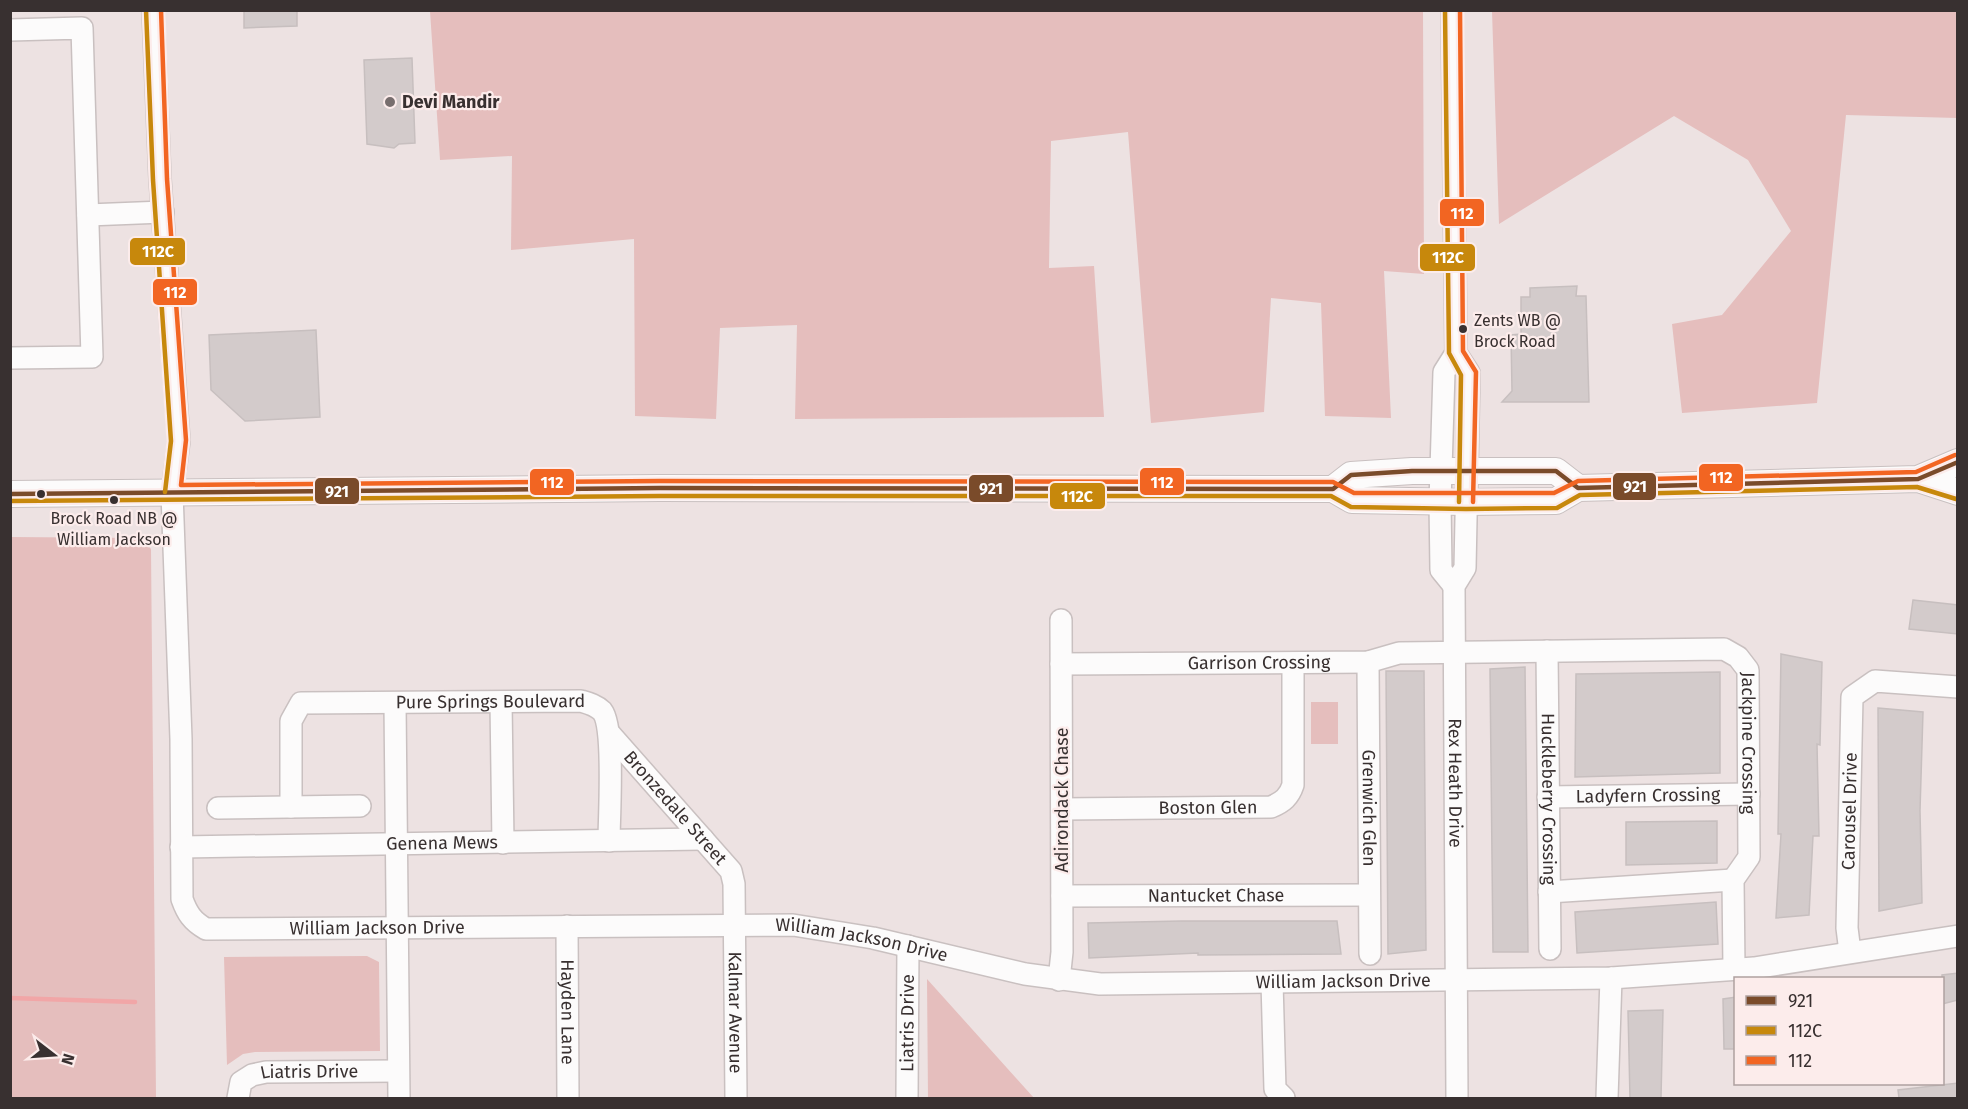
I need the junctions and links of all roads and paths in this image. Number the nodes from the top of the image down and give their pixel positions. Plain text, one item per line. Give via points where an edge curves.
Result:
1 (153, 10) edge
2 (1452, 10) edge
3 (10, 30) edge
4 (163, 212) junction
5 (88, 215) junction
6 (1456, 353) junction
7 (10, 358) edge
8 (1958, 462) edge
9 (1467, 470) junction
10 (1440, 471) junction
11 (1918, 479) junction
12 (1578, 488) junction
13 (1333, 489) junction
14 (1958, 492) edge
15 (172, 493) junction
16 (10, 494) edge
17 (1440, 502) junction
18 (1466, 502) junction
19 (1454, 586) junction
20 (1061, 620) dead end
21 (1547, 651) junction
22 (1455, 652) junction
23 (1368, 662) junction
24 (1293, 663) junction
25 (1061, 664) junction
26 (1958, 687) edge
27 (501, 702) junction
28 (395, 703) junction
29 (609, 733) junction
30 (1749, 794) junction
31 (1548, 797) junction
32 (360, 806) dead end
33 (291, 807) junction
34 (218, 808) dead end
35 (1062, 809) junction
36 (703, 839) junction
37 (609, 842) junction
38 (503, 843) junction
39 (396, 845) junction
40 (181, 847) junction
41 (1733, 880) junction
42 (1549, 892) junction
43 (1370, 895) junction
44 (1062, 896) junction
45 (734, 924) junction
46 (567, 926) junction
47 (396, 927) junction
48 (1958, 936) edge
49 (908, 946) junction
50 (1550, 949) dead end
51 (1850, 952) junction
52 (1370, 954) dead end
53 (1734, 969) junction
54 (1611, 978) junction
55 (1059, 980) junction
56 (1458, 981) junction
57 (1272, 982) junction
58 (398, 1071) junction
59 (238, 1098) edge
60 (399, 1098) edge
61 (568, 1098) edge
62 (736, 1098) edge
63 (907, 1098) edge
64 (1284, 1098) edge
65 (1457, 1098) edge
66 (1607, 1098) edge

1 - 4 street, William Jackson Drive
2 - 6 street
3 - 5 street via 82,28
4 - 5 street
4 - 15 street, William Jackson Drive via 179,441
5 - 7 street via 92,357
6 - 9 street, Rex Heath Drive via 1469,373
6 - 10 street, Rex Heath Drive via 1444,372
8 - 11 main road
9 - 10 main road
9 - 12 main road via 1556,471
9 - 18 street, Rex Heath Drive
10 - 13 main road via 1351,474
10 - 17 street, Rex Heath Drive
11 - 12 main road
11 - 14 main road
12 - 18 main road via 1556,501
13 - 15 main road via 660,488
13 - 17 main road via 1352,500
15 - 16 main road
15 - 40 street, William Jackson Drive
17 - 18 main road
17 - 19 street, Rex Heath Drive via 1441,570
18 - 19 street, Rex Heath Drive via 1465,568
19 - 22 street, Rex Heath Drive
20 - 25 street, Adirondack Chase
21 - 22 street, Jackpine Crossing
21 - 30 street, Jackpine Crossing via 1724,649 1738,657 1748,670
21 - 31 street, Huckleberry Crossing
22 - 23 street, Garrison Crossing via 1390,654
22 - 56 street, Rex Heath Drive
23 - 24 street, Garrison Crossing
23 - 43 street, Grenwich Glen
24 - 25 street, Garrison Crossing
24 - 35 street, Boston Glen via 1293,784 1282,802 1271,807
25 - 35 street, Adirondack Chase
26 - 51 street, Carousel Drive via 1875,681 1852,697 1847,928
27 - 28 street, Pure Springs Boulevard
27 - 29 street, Pure Springs Boulevard via 592,704 601,710
27 - 38 street
28 - 33 street via 301,703 291,721
28 - 39 street, Pure Springs Boulevard
29 - 36 street, Bronzedale Street
29 - 37 street, Pure Springs Boulevard
30 - 31 street, Ladyfern Crossing
30 - 41 street, Jackpine Crossing via 1749,857
31 - 42 street, Huckleberry Crossing
32 - 33 street
33 - 34 street
35 - 44 street, Adirondack Chase
36 - 37 street, Genena Mews
36 - 45 street, Bronzedale Street via 731,871
37 - 38 street, Genena Mews
38 - 39 street, Genena Mews
39 - 40 street, Genena Mews
39 - 47 street, Pure Springs Boulevard
40 - 47 street, William Jackson Drive via 182,898 195,923 206,929
41 - 42 street
41 - 53 street
42 - 50 street, Huckleberry Crossing
43 - 44 street, Nantucket Chase
43 - 52 street, Grenwich Glen
44 - 55 street, Adirondack Chase
45 - 46 street, William Jackson Drive
45 - 49 street, William Jackson Drive via 793,925
45 - 62 street, Kalmar Avenue
46 - 47 street, William Jackson Drive
46 - 61 street, Hayden Lane
47 - 58 street, Pure Springs Boulevard
48 - 51 street, William Jackson Drive
49 - 55 street, William Jackson Drive
49 - 63 street, Liatris Drive
51 - 53 street, William Jackson Drive
53 - 54 street, William Jackson Drive
54 - 56 street, William Jackson Drive
54 - 66 street
55 - 57 street, William Jackson Drive via 1100,984
56 - 57 street, William Jackson Drive
56 - 65 street, Rex Heath Drive
57 - 64 street via 1275,1089
58 - 59 street, Liatris Drive via 266,1072 241,1082
58 - 60 street, Pure Springs Boulevard

